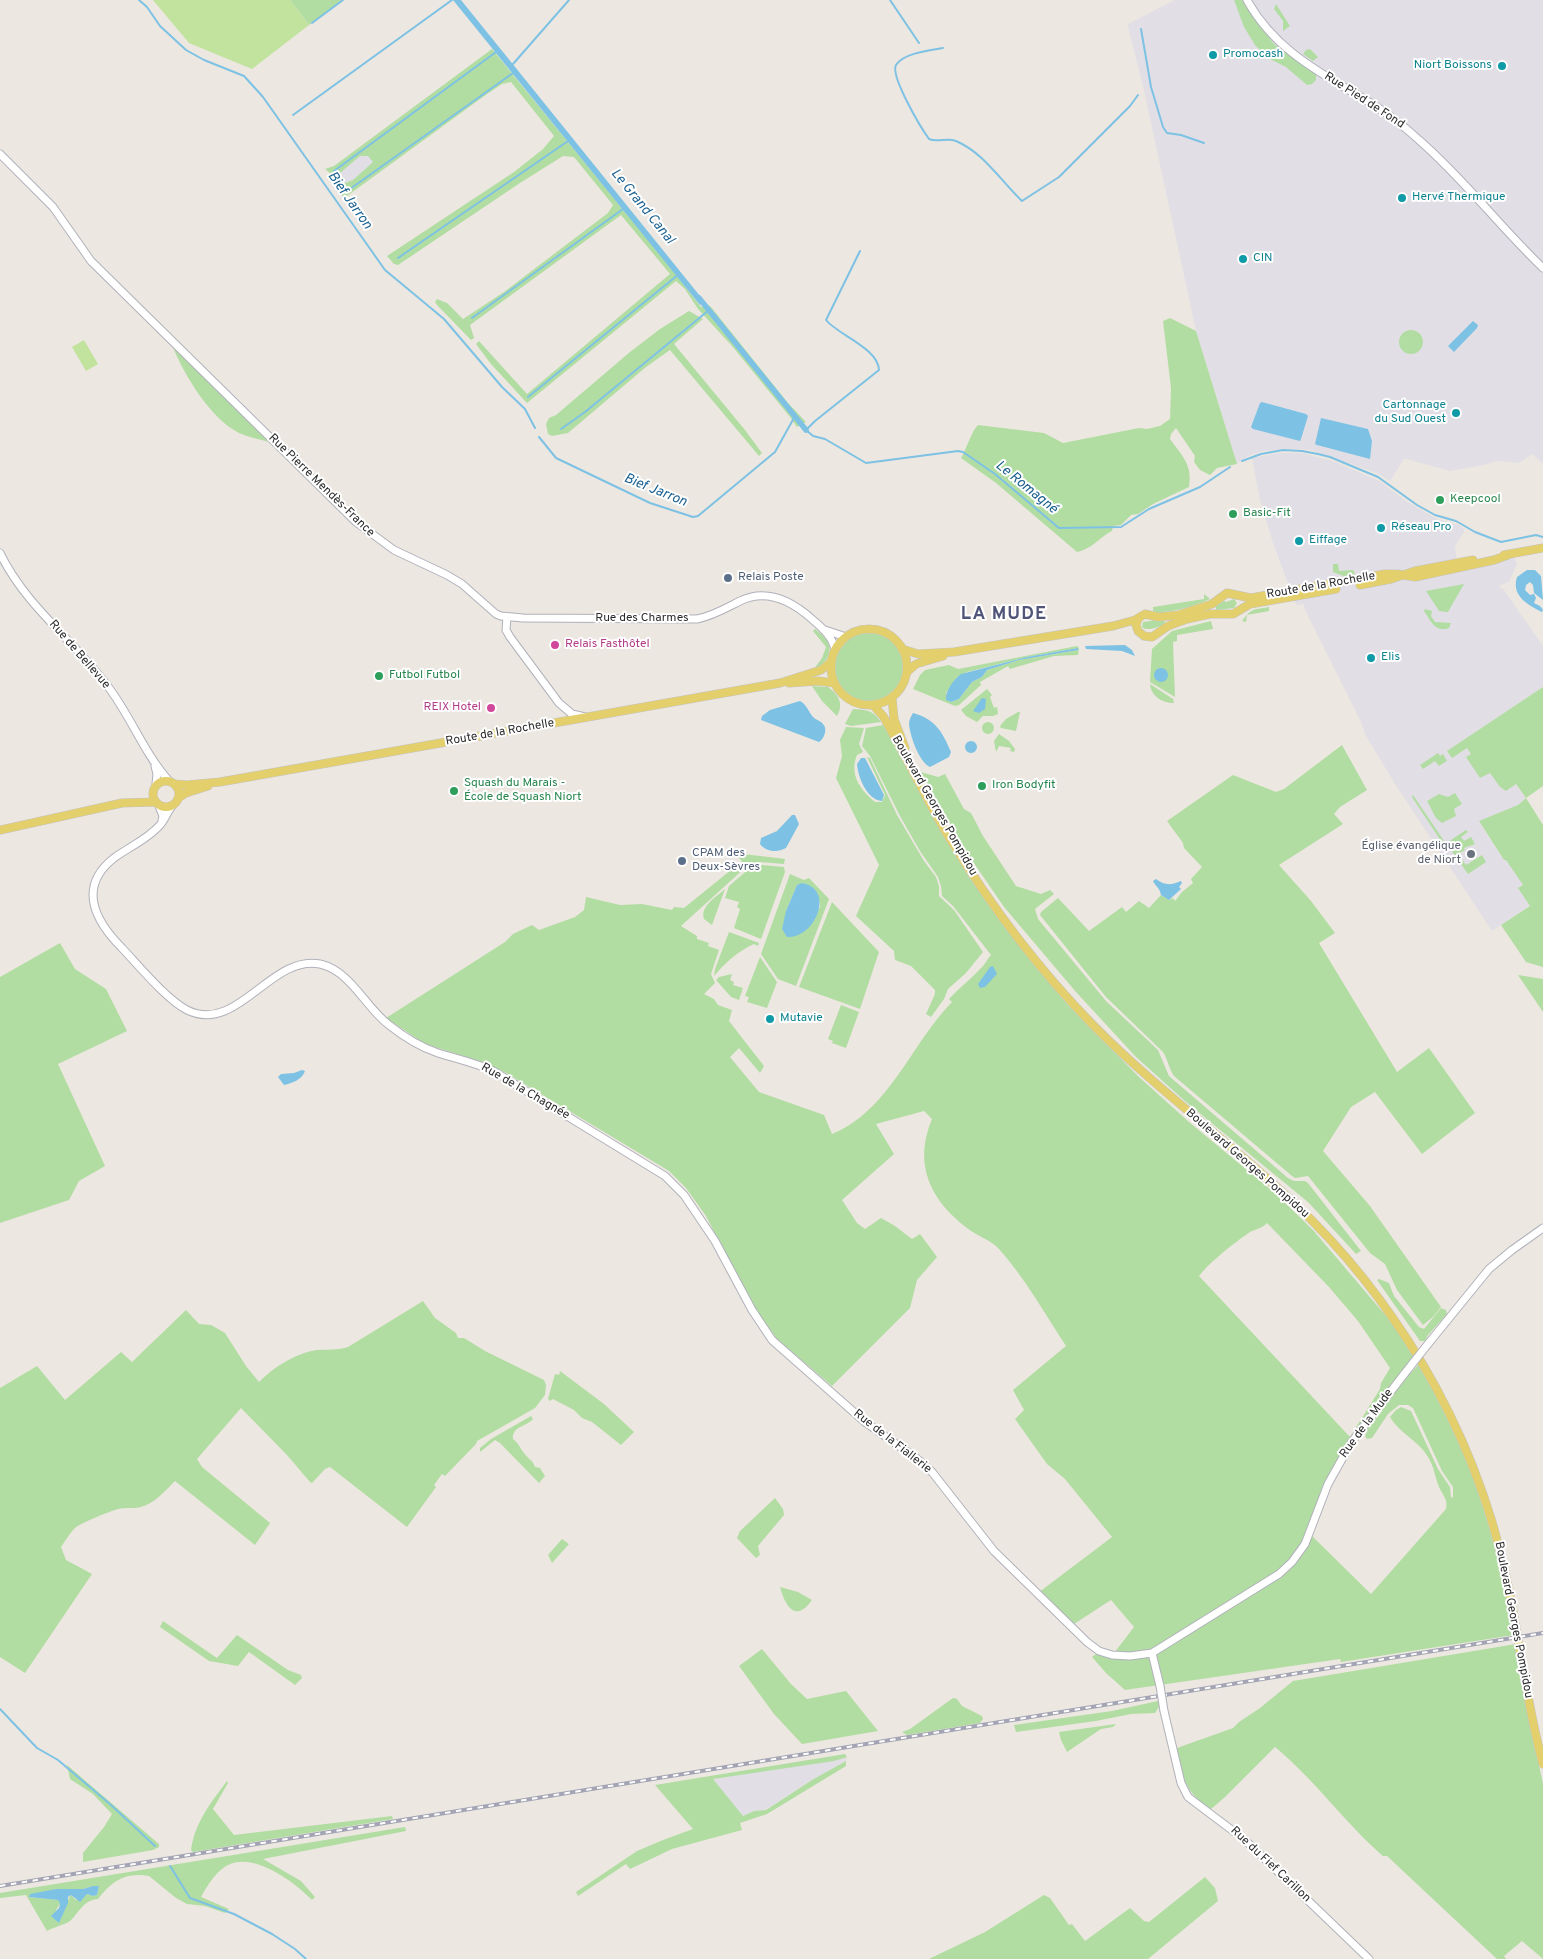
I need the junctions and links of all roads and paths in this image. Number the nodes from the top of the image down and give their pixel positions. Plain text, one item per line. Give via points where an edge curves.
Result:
1 (1247, 0) edge
2 (0, 154) edge
3 (1543, 268) edge
4 (1543, 548) edge
5 (0, 553) edge
6 (1508, 555) junction
7 (1404, 575) junction
8 (1238, 596) junction
9 (1240, 608) junction
10 (507, 617) junction
11 (1138, 619) junction
12 (1113, 626) junction
13 (822, 628) junction
14 (1139, 633) junction
15 (846, 637) junction
16 (902, 649) junction
17 (835, 650) junction
18 (954, 652) junction
19 (831, 662) junction
20 (907, 672) junction
21 (780, 683) junction
22 (834, 683) junction
23 (892, 698) junction
24 (873, 705) junction
25 (586, 717) junction
26 (153, 761) junction
27 (172, 782) junction
28 (220, 782) junction
29 (155, 787) junction
30 (178, 798) junction
31 (122, 803) junction
32 (157, 804) junction
33 (172, 806) junction
34 (162, 824) junction
35 (0, 830) edge
36 (706, 1226) joint
37 (1543, 1228) edge
38 (1152, 1653) junction
39 (1543, 1750) edge
40 (1543, 1764) edge
41 (1370, 1959) edge

1 - 3 street, Rue Pied de Fond via 1264,26 1285,48 1382,110 1420,140
2 - 10 street, Rue Pierre Mendès-France via 53,207 91,261 366,532 394,550 452,578 492,611
4 - 6 main road
5 - 26 street, Rue de Bellevue via 28,596 108,686
6 - 7 main road, Route de la Rochelle via 1457,562
6 - 7 main road, Route de la Rochelle via 1415,577
7 - 8 main road, Route de la Rochelle via 1385,574 1251,598
7 - 9 main road, Route de la Rochelle
8 - 9 main road
8 - 11 main road, Route de la Rochelle via 1227,593 1212,604 1194,610 1169,616 1144,614
9 - 14 main road, Route de la Rochelle via 1233,614 1210,614 1177,622 1152,637
10 - 13 street, Rue des Charmes via 697,619 746,598 765,596 792,604
10 - 25 street via 507,633 562,707 572,714
11 - 12 main road, Route de la Rochelle
11 - 14 main road
12 - 14 main road, Route de la Rochelle
12 - 18 main road, Route de la Rochelle
13 - 15 street, Rue des Charmes
13 - 17 street, Rue des Charmes
15 - 16 main road via 866,630 880,631 893,638
15 - 17 main road
16 - 18 main road, Route de la Rochelle via 918,654
16 - 20 main road
17 - 19 main road
18 - 20 main road, Route de la Rochelle via 916,664
19 - 21 main road, Route de la Rochelle via 821,670
19 - 22 main road
20 - 23 main road via 903,684
21 - 22 main road, Route de la Rochelle
21 - 25 main road, Route de la Rochelle
22 - 24 main road via 850,700
23 - 24 main road
23 - 39 main road, Boulevard Georges Pompidou via 894,719 909,757 960,848 1048,969 1136,1062 1318,1221 1371,1282 1416,1347 1456,1421 1478,1470 1496,1524 1509,1574
24 - 40 main road, Boulevard Georges Pompidou via 883,716 966,864 1045,971 1133,1064 1315,1224 1368,1284 1417,1356 1453,1423 1475,1472 1490,1517 1506,1574
25 - 28 main road, Route de la Rochelle
26 - 27 street, Rue de Bellevue
26 - 29 street, Rue de Bellevue via 157,774
27 - 28 main road, Route de la Rochelle via 188,785
27 - 29 main road via 162,781
27 - 30 main road via 179,791
28 - 30 main road, Route de la Rochelle
29 - 31 main road via 145,796
29 - 32 main road
30 - 33 main road
31 - 32 main road
31 - 35 main road
32 - 33 main road
32 - 34 street via 163,816
33 - 34 street, Rue de la Chagnée
34 - 36 street, Rue de la Chagnée via 107,864 97,880 93,896 103,927 176,1003 194,1013 214,1014 231,1007 296,966 312,963 334,969 349,981 377,1015 410,1040 495,1072 666,1176
36 - 38 street, Rue de la Fiallerie via 772,1340 865,1422 932,1472 994,1551 1087,1642 1099,1652 1112,1655
37 - 38 street, Rue de la Mude, bridge via 1489,1269 1357,1434 1324,1492 1305,1544 1292,1562 1270,1581
38 - 41 street, Rue du Fief Carillon, bridge via 1181,1783 1188,1797 1245,1840

